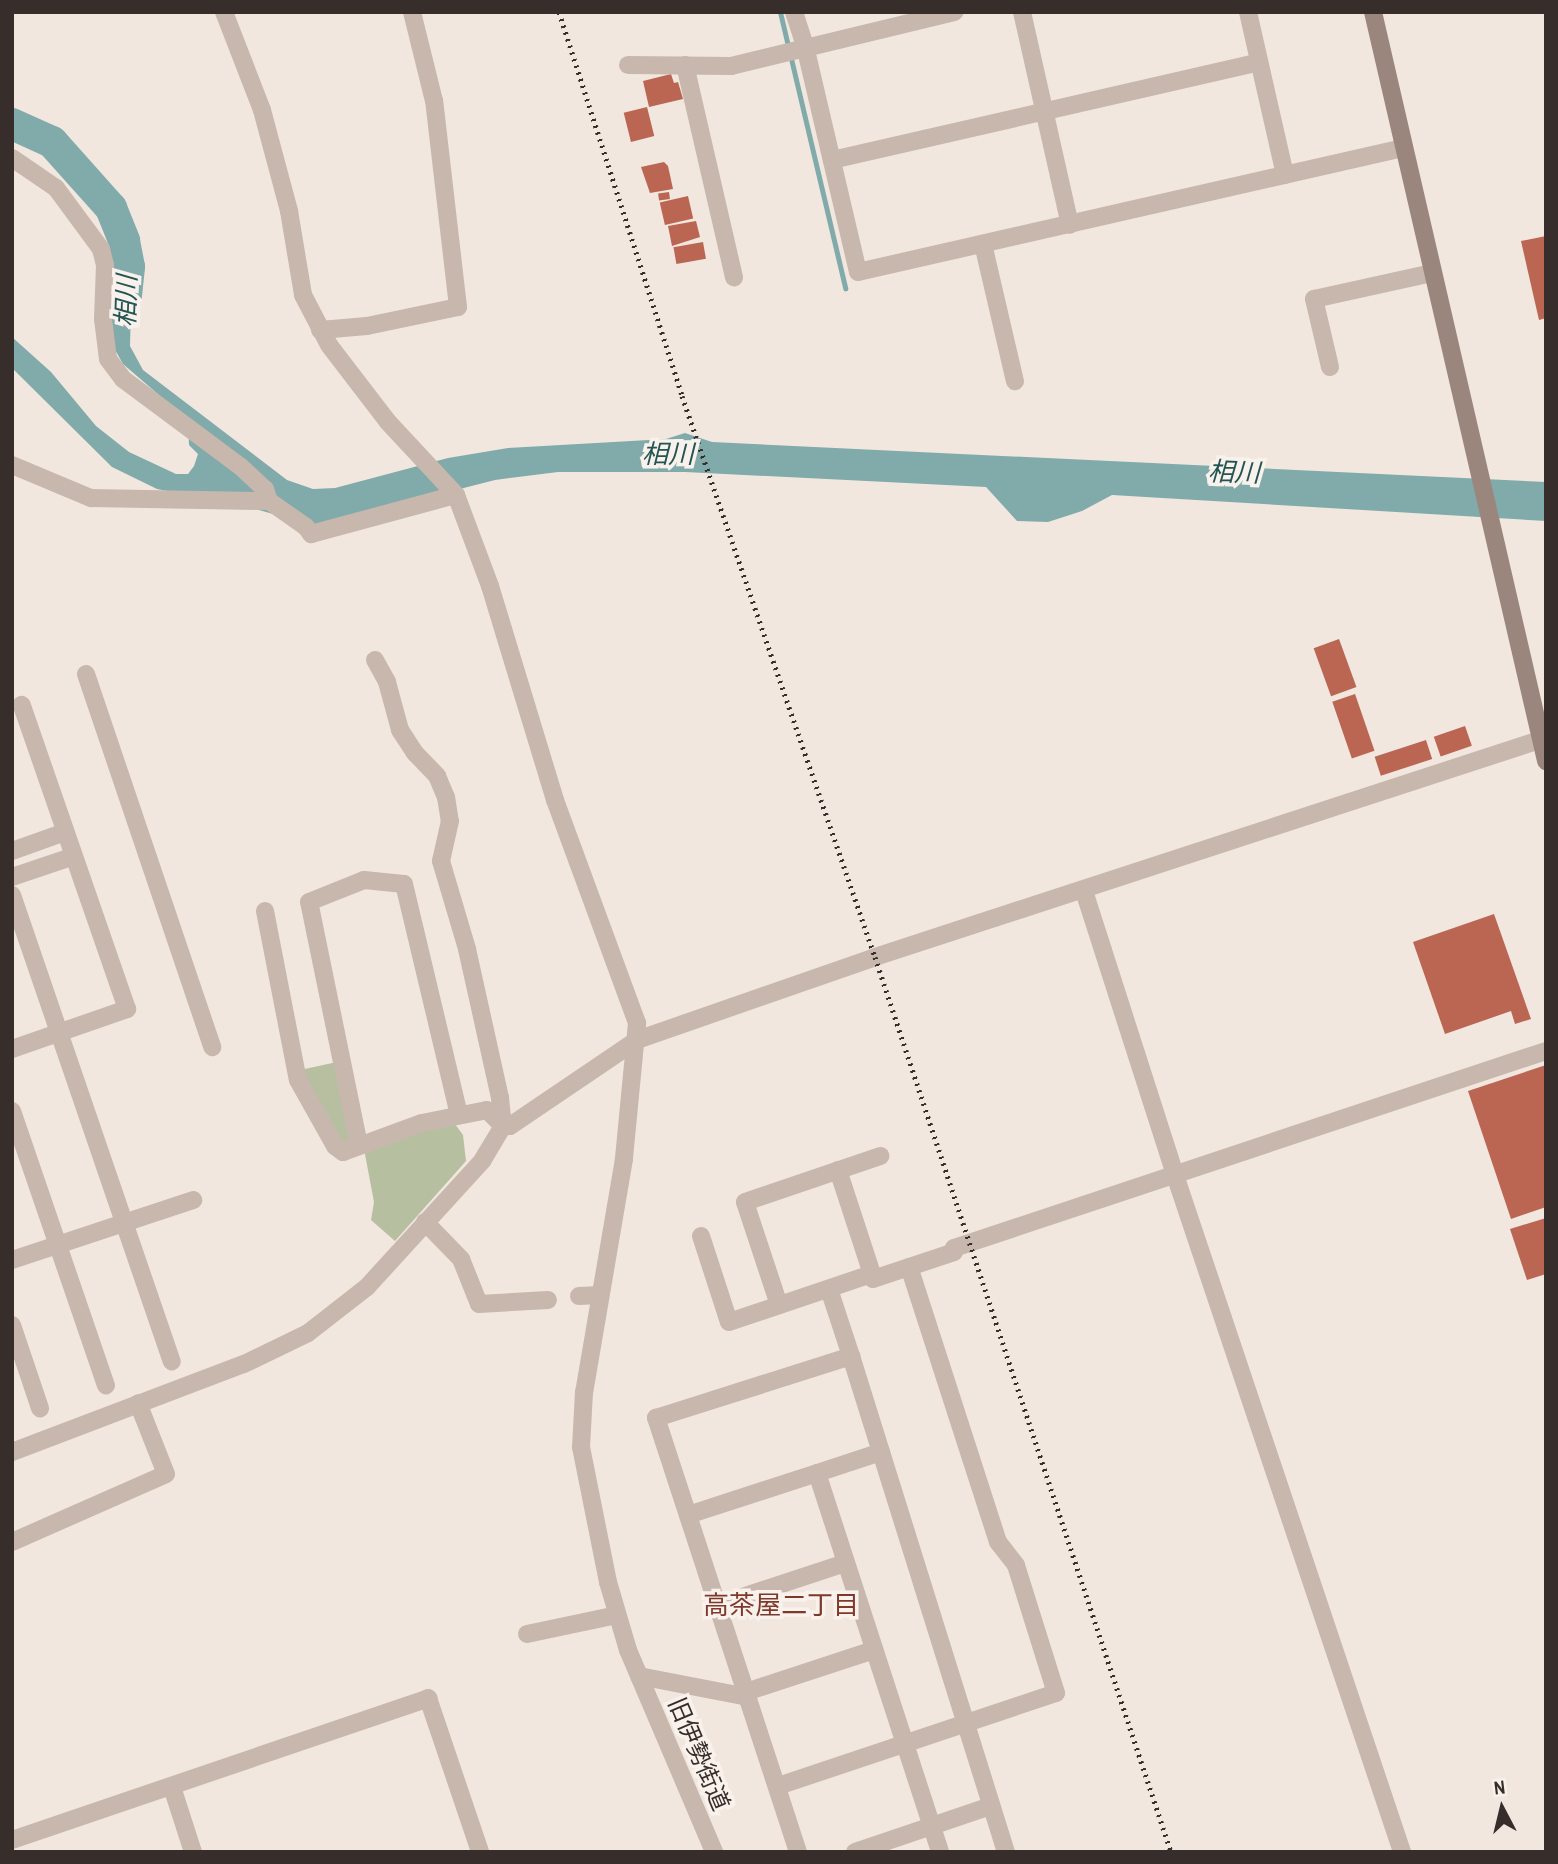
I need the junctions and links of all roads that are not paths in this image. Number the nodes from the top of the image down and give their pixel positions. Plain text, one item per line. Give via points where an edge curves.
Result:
1 (224, 12) edge
2 (412, 12) edge
3 (794, 12) edge
4 (955, 12) edge
5 (1023, 12) edge
6 (1248, 12) edge
7 (1373, 12) edge
8 (795, 50) junction
9 (1259, 62) junction
10 (628, 65) dead end
11 (685, 65) junction
12 (1044, 112) junction
13 (1403, 148) junction
14 (12, 158) edge
15 (832, 160) junction
16 (1285, 175) junction
17 (1070, 225) junction
18 (983, 244) junction
19 (1432, 273) junction
20 (734, 277) dead end
21 (320, 330) junction
22 (1330, 367) dead end
23 (1015, 381) dead end
24 (12, 465) edge
25 (456, 495) junction
26 (269, 501) junction
27 (375, 660) dead end
28 (86, 674) dead end
29 (22, 705) dead end
30 (1543, 739) edge
31 (1546, 761) edge
32 (65, 832) junction
33 (12, 851) edge
34 (74, 856) junction
35 (12, 877) edge
36 (1084, 891) junction
37 (12, 895) edge
38 (265, 911) dead end
39 (59, 1032) junction
40 (638, 1040) junction
41 (212, 1047) dead end
42 (12, 1049) edge
43 (1546, 1051) edge
44 (12, 1111) edge
45 (459, 1114) junction
46 (503, 1126) junction
47 (359, 1145) junction
48 (880, 1156) dead end
49 (838, 1170) junction
50 (1175, 1175) junction
51 (193, 1200) dead end
52 (124, 1222) junction
53 (425, 1222) junction
54 (701, 1236) dead end
55 (58, 1244) junction
56 (12, 1260) edge
57 (909, 1267) junction
58 (872, 1274) junction
59 (829, 1289) junction
60 (600, 1295) junction
61 (579, 1296) dead end
62 (548, 1300) dead end
63 (779, 1305) junction
64 (12, 1325) edge
65 (850, 1356) junction
66 (172, 1361) dead end
67 (106, 1385) dead end
68 (138, 1403) junction
69 (40, 1408) dead end
70 (12, 1452) edge
71 (881, 1452) junction
72 (817, 1473) junction
73 (688, 1515) junction
74 (12, 1542) edge
75 (845, 1563) junction
76 (718, 1605) junction
77 (617, 1615) junction
78 (527, 1634) dead end
79 (874, 1650) junction
80 (639, 1676) junction
81 (747, 1694) junction
82 (965, 1723) junction
83 (905, 1743) junction
84 (778, 1786) junction
85 (172, 1787) junction
86 (992, 1806) junction
87 (932, 1826) junction
88 (12, 1840) edge
89 (193, 1852) edge
90 (480, 1852) edge
91 (714, 1852) edge
92 (798, 1852) edge
93 (855, 1852) edge
94 (940, 1852) edge
95 (1006, 1852) edge
96 (1402, 1852) edge

1 - 21 street via 257,92 289,211 303,295
2 - 21 street via 434,101 458,307 367,326
3 - 8 street
4 - 8 street
5 - 12 street
6 - 9 street
7 - 13 street
8 - 11 street via 731,66
8 - 15 street
9 - 12 street
9 - 16 street
10 - 11 street
11 - 20 street
12 - 15 street
12 - 17 street
13 - 16 street
13 - 19 street
14 - 26 street via 56,188 101,249 108,359 123,379 241,467 265,489
15 - 18 street via 858,272
16 - 17 street
17 - 18 street
18 - 23 street
19 - 22 street via 1314,299
19 - 30 street
21 - 25 street via 388,422
24 - 26 street via 91,498
25 - 26 street via 311,534
25 - 40 street, 旧伊勢街道 via 490,586 560,813 637,1023
27 - 46 street via 387,682 400,730 437,776 446,797 450,821 441,862 467,949
28 - 41 street
29 - 32 street
30 - 31 street
30 - 36 street
32 - 33 street
32 - 34 street
34 - 35 street
34 - 39 street via 127,1009
36 - 40 street via 875,957
36 - 50 street
37 - 39 street
38 - 47 street via 301,1089 335,1146 343,1152
39 - 42 street
39 - 52 street
40 - 46 street via 510,1126
40 - 60 street, 旧伊勢街道 via 624,1158
43 - 50 street
44 - 55 street
45 - 46 street via 487,1110
45 - 47 street
45 - 47 street via 404,884 363,880 309,902
46 - 53 street via 482,1161
48 - 49 street
49 - 58 street
49 - 63 street via 745,1202
50 - 57 street
50 - 96 street
51 - 52 street
52 - 55 street
52 - 66 street
53 - 62 street via 461,1259 479,1304
53 - 68 street via 367,1287 308,1333 244,1364
54 - 63 street via 729,1322
55 - 56 street
55 - 67 street
57 - 58 street via 873,1279
57 - 82 street via 998,1542 1016,1565 1056,1693
58 - 59 street
59 - 63 street
59 - 65 street
60 - 61 street
60 - 77 street, 旧伊勢街道 via 584,1392 581,1447
64 - 69 street
65 - 71 street
65 - 73 street via 656,1418
68 - 70 street
68 - 74 street via 166,1474
71 - 72 street
71 - 82 street
72 - 73 street
72 - 75 street
73 - 76 street
75 - 76 street
75 - 79 street
76 - 81 street
77 - 78 street
77 - 80 street, 旧伊勢街道
79 - 81 street
79 - 83 street
80 - 81 street
80 - 91 street, 旧伊勢街道
81 - 84 street
82 - 83 street
82 - 86 street
83 - 84 street
83 - 87 street
84 - 92 street
85 - 88 street
85 - 89 street
85 - 90 street via 428,1698
86 - 87 street
86 - 95 street
87 - 93 street
87 - 94 street

